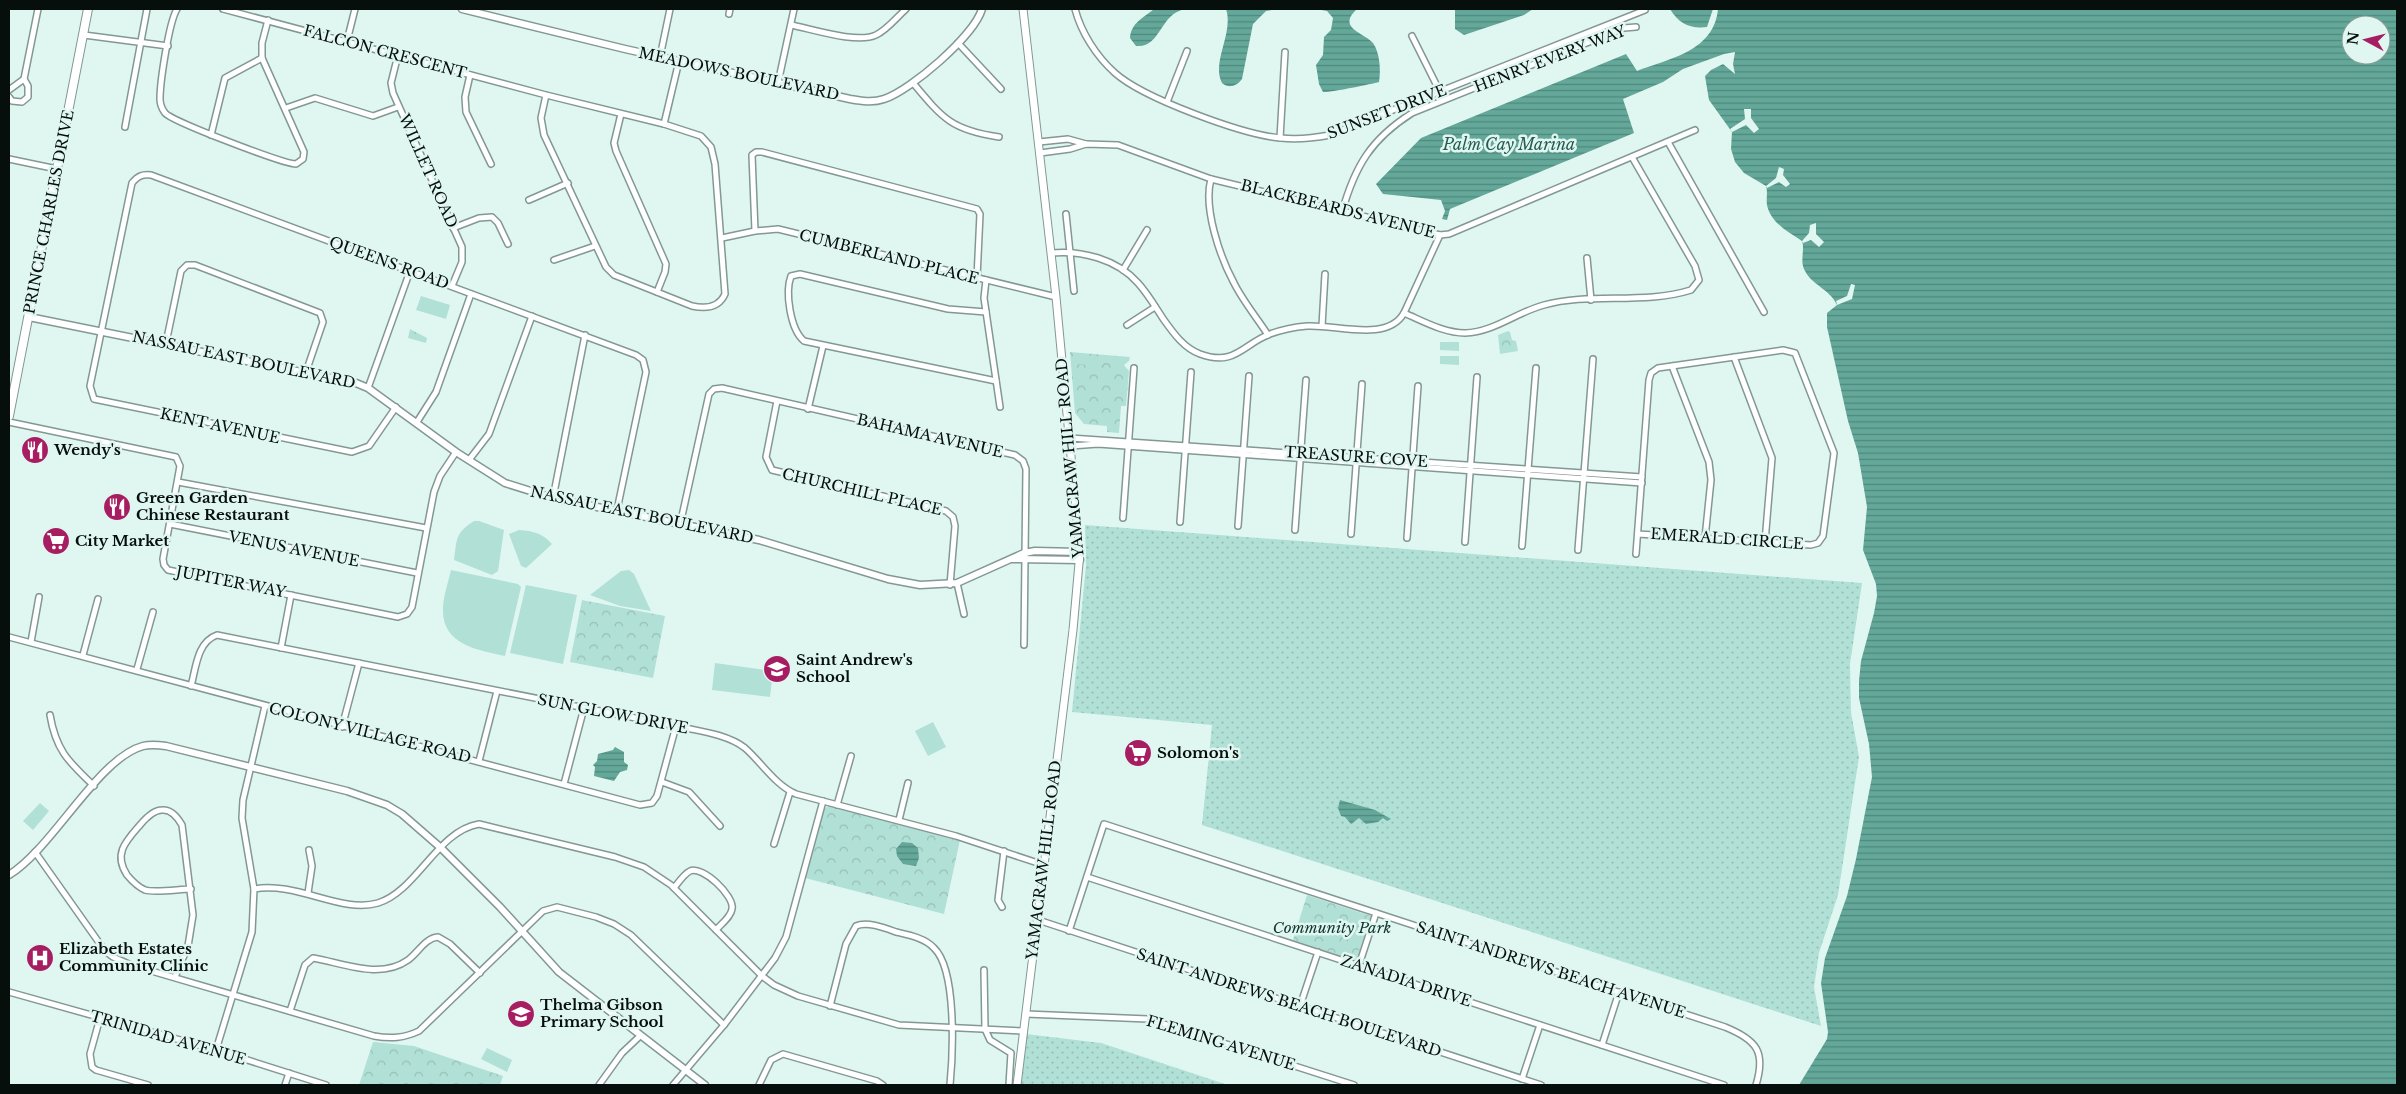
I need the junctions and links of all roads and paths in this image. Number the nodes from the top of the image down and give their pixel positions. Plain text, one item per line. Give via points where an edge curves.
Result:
1 (38, 9) edge
2 (88, 9) edge
3 (147, 9) edge
4 (177, 9) edge
5 (223, 9) edge
6 (355, 9) edge
7 (462, 9) edge
8 (670, 9) edge
9 (794, 9) edge
10 (906, 9) edge
11 (982, 9) edge
12 (1024, 9) edge
13 (1075, 9) edge
14 (1645, 10) dead end
15 (268, 20) junction
16 (790, 25) junction
17 (1636, 27) dead end
18 (84, 35) junction
19 (1412, 36) dead end
20 (347, 41) junction
21 (141, 42) junction
22 (958, 43) junction
23 (168, 46) junction
24 (1187, 50) dead end
25 (1285, 52) dead end
26 (398, 55) junction
27 (660, 57) junction
28 (262, 58) junction
29 (679, 61) junction
30 (470, 75) junction
31 (24, 79) junction
32 (778, 83) junction
33 (913, 83) junction
34 (1001, 89) dead end
35 (9, 90) edge
36 (1440, 92) junction
37 (546, 96) junction
38 (9, 97) edge
39 (1167, 102) junction
40 (398, 107) junction
41 (286, 108) junction
42 (621, 114) junction
43 (664, 124) junction
44 (125, 127) dead end
45 (1695, 130) dead end
46 (211, 134) junction
47 (999, 137) dead end
48 (1280, 138) junction
49 (1039, 142) junction
50 (1668, 142) junction
51 (1086, 144) junction
52 (1040, 153) junction
53 (1632, 157) junction
54 (9, 159) edge
55 (491, 164) dead end
56 (57, 169) junction
57 (1211, 179) junction
58 (568, 183) junction
59 (530, 200) dead end
60 (1342, 212) junction
61 (1066, 214) dead end
62 (453, 228) junction
63 (1146, 230) dead end
64 (755, 231) junction
65 (1440, 235) junction
66 (722, 238) junction
67 (508, 244) dead end
68 (596, 246) junction
69 (1051, 253) junction
70 (1070, 253) junction
71 (1587, 258) dead end
72 (554, 260) dead end
73 (1123, 270) junction
74 (410, 271) junction
75 (1325, 274) dead end
76 (977, 278) junction
77 (986, 280) junction
78 (452, 286) junction
79 (1074, 291) dead end
80 (657, 292) junction
81 (471, 294) junction
82 (1056, 297) junction
83 (1591, 300) junction
84 (1155, 307) junction
85 (986, 312) junction
86 (1764, 312) dead end
87 (1404, 313) junction
88 (532, 316) junction
89 (29, 317) junction
90 (1127, 324) dead end
91 (1322, 326) junction
92 (101, 330) junction
93 (585, 335) junction
94 (1268, 335) junction
95 (166, 343) junction
96 (822, 346) junction
97 (1734, 357) junction
98 (1593, 359) dead end
99 (1672, 366) junction
100 (1134, 368) dead end
101 (1536, 368) dead end
102 (306, 372) junction
103 (1191, 372) dead end
104 (1249, 376) dead end
105 (1477, 377) dead end
106 (1306, 380) dead end
107 (996, 381) junction
108 (1362, 384) dead end
109 (1418, 386) dead end
110 (368, 388) junction
111 (777, 401) junction
112 (396, 407) junction
113 (1000, 407) dead end
114 (808, 409) junction
115 (9, 416) edge
116 (9, 422) edge
117 (417, 422) junction
118 (1070, 442) junction
119 (1129, 443) junction
120 (1185, 447) junction
121 (1244, 451) junction
122 (456, 452) junction
123 (1300, 456) junction
124 (469, 460) junction
125 (1357, 460) junction
126 (1413, 464) junction
127 (1470, 468) junction
128 (1528, 472) junction
129 (1584, 476) junction
130 (1642, 480) junction
131 (178, 482) junction
132 (553, 498) junction
133 (617, 510) junction
134 (1123, 518) dead end
135 (1180, 522) dead end
136 (170, 524) junction
137 (680, 524) junction
138 (1238, 526) dead end
139 (426, 528) junction
140 (1295, 530) dead end
141 (1351, 534) dead end
142 (1638, 534) junction
143 (1407, 538) dead end
144 (1705, 538) junction
145 (1464, 542) dead end
146 (1765, 542) junction
147 (1522, 546) dead end
148 (1578, 550) dead end
149 (1080, 552) junction
150 (1636, 554) dead end
151 (1024, 556) junction
152 (1080, 560) junction
153 (418, 573) junction
154 (954, 584) junction
155 (291, 595) junction
156 (39, 597) dead end
157 (98, 600) dead end
158 (153, 612) dead end
159 (964, 614) dead end
160 (9, 637) edge
161 (31, 642) junction
162 (1024, 646) dead end
163 (281, 648) junction
164 (82, 655) junction
165 (359, 664) junction
166 (138, 670) junction
167 (191, 686) junction
168 (497, 691) junction
169 (265, 706) junction
170 (584, 708) junction
171 (50, 715) dead end
172 (676, 726) junction
173 (342, 727) junction
174 (852, 756) dead end
175 (478, 761) junction
176 (250, 766) junction
177 (662, 782) junction
178 (908, 783) dead end
179 (564, 784) junction
180 (94, 786) junction
181 (790, 792) junction
182 (824, 801) junction
183 (837, 804) junction
184 (899, 820) junction
185 (720, 826) dead end
186 (774, 844) dead end
187 (441, 848) junction
188 (309, 850) dead end
189 (1004, 851) junction
190 (35, 852) junction
191 (1044, 865) junction
192 (11, 873) edge
193 (1087, 877) junction
194 (674, 888) junction
195 (191, 889) junction
196 (254, 889) junction
197 (308, 893) junction
198 (1002, 907) dead end
199 (1376, 913) junction
200 (1038, 920) junction
201 (716, 930) junction
202 (1069, 931) junction
203 (521, 932) junction
204 (1318, 952) junction
205 (1359, 966) junction
206 (984, 970) dead end
207 (480, 974) junction
208 (762, 976) junction
209 (175, 977) junction
210 (9, 992) edge
211 (1619, 992) junction
212 (233, 994) junction
213 (830, 1006) junction
214 (1300, 1006) junction
215 (290, 1011) junction
216 (1026, 1014) junction
217 (100, 1018) junction
218 (724, 1025) junction
219 (1540, 1025) junction
220 (951, 1028) junction
221 (985, 1030) junction
222 (1023, 1031) junction
223 (640, 1036) junction
224 (1602, 1045) junction
225 (216, 1050) junction
226 (684, 1070) junction
227 (289, 1073) junction
228 (1522, 1079) junction
229 (148, 1085) edge
230 (285, 1085) edge
231 (326, 1085) edge
232 (599, 1085) edge
233 (673, 1085) edge
234 (705, 1085) edge
235 (759, 1085) edge
236 (883, 1085) edge
237 (950, 1085) edge
238 (1009, 1085) edge
239 (1017, 1085) edge
240 (1354, 1085) edge
241 (1540, 1085) edge
242 (1724, 1085) edge
243 (1756, 1085) edge

1 - 31 street
2 - 18 highway, PRINCE CHARLES DRIVE
3 - 21 street
4 - 23 street
5 - 15 street, FALCON CRESCENT
6 - 20 street
7 - 27 street, MEADOWS BOULEVARD
8 - 27 street
9 - 16 street
10 - 16 street via 879,34 870,38
11 - 22 street, MEADOWS BOULEVARD via 975,25
12 - 49 main road, YAMACRAW HILL ROAD
13 - 39 street, SUNSET DRIVE via 1079,23 1096,51 1115,73 1140,90
14 - 36 street, SUNSET DRIVE
15 - 20 street, FALCON CRESCENT
15 - 28 street
16 - 32 street
17 - 60 street, HENRY EVERY WAY via 1624,28 1404,118 1383,135 1360,163
18 - 21 street
18 - 56 highway, PRINCE CHARLES DRIVE
19 - 36 street
20 - 26 street, FALCON CRESCENT
21 - 23 street
21 - 44 street
22 - 33 street, MEADOWS BOULEVARD
22 - 34 street
23 - 46 street via 161,106 170,118
24 - 39 street
25 - 48 street
26 - 30 street, FALCON CRESCENT
26 - 40 street, WILLET ROAD via 392,83
27 - 29 street, MEADOWS BOULEVARD
28 - 41 street
28 - 46 street via 225,78
29 - 32 street, MEADOWS BOULEVARD
29 - 43 street
30 - 37 street, FALCON CRESCENT
30 - 55 street via 465,97 466,112
31 - 35 street
31 - 38 street via 29,91 25,100 16,102
32 - 33 street, MEADOWS BOULEVARD via 866,102 885,99
33 - 47 street via 941,115 956,126 968,132
36 - 48 street, SUNSET DRIVE via 1330,136
37 - 42 street, FALCON CRESCENT
37 - 58 street, FALCON CRESCENT via 541,126
39 - 48 street, SUNSET DRIVE via 1247,132
40 - 41 street via 373,116 315,98
40 - 62 street, WILLET ROAD
41 - 46 street via 304,152 299,163 289,164
42 - 43 street, FALCON CRESCENT
42 - 80 street via 614,143 616,151 666,264
43 - 66 street, FALCON CRESCENT via 701,136 711,147
45 - 50 street, BLACKBEARDS AVENUE
49 - 51 street, BLACKBEARDS AVENUE via 1068,139
49 - 52 main road, YAMACRAW HILL ROAD
50 - 53 street, BLACKBEARDS AVENUE
50 - 86 street
51 - 52 street, BLACKBEARDS AVENUE
51 - 57 street, BLACKBEARDS AVENUE via 1118,145
52 - 69 main road, YAMACRAW HILL ROAD
53 - 65 street, BLACKBEARDS AVENUE
53 - 83 street via 1695,266 1699,280 1696,287 1683,292 1628,300
54 - 56 street
56 - 89 highway, PRINCE CHARLES DRIVE
57 - 60 street, BLACKBEARDS AVENUE
57 - 94 street via 1208,198 1220,248 1234,284
58 - 59 street
58 - 68 street, FALCON CRESCENT
60 - 65 street, BLACKBEARDS AVENUE
61 - 70 street
62 - 67 street via 479,218 492,217
62 - 78 street, WILLET ROAD via 463,254
63 - 73 street
64 - 66 street, CUMBERLAND PLACE
64 - 76 street, CUMBERLAND PLACE via 778,230
64 - 76 street via 752,155 762,152 977,209 980,214
65 - 87 street
66 - 80 street, FALCON CRESCENT via 725,294 718,304 699,308
68 - 72 street
68 - 80 street, FALCON CRESCENT via 606,267 614,275
69 - 70 street
69 - 82 main road, YAMACRAW HILL ROAD
70 - 73 street via 1092,256
70 - 79 street
71 - 83 street
73 - 84 street via 1138,282
74 - 78 street, QUEENS ROAD
74 - 92 street, QUEENS ROAD via 145,175 132,183
74 - 110 street
75 - 91 street
76 - 77 street, CUMBERLAND PLACE
77 - 82 street, CUMBERLAND PLACE
77 - 85 street
78 - 81 street, QUEENS ROAD
81 - 88 street, QUEENS ROAD
81 - 117 street via 436,392
82 - 118 main road, YAMACRAW HILL ROAD
83 - 87 street via 1544,304 1485,330 1473,332 1442,329
84 - 90 street
84 - 94 street via 1183,343 1191,350 1210,357 1241,353
85 - 96 street via 948,309 800,274 791,276 788,284 793,327 804,341
85 - 107 street
87 - 91 street via 1394,324 1374,330
88 - 93 street, QUEENS ROAD
88 - 124 street via 490,434
89 - 92 street, NASSAU EAST BOULEVARD
89 - 115 highway, PRINCE CHARLES DRIVE
91 - 94 street via 1298,327
92 - 95 street, NASSAU EAST BOULEVARD
92 - 112 street, KENT AVENUE via 90,386 91,395 98,401 352,452 369,446
93 - 132 street
93 - 133 street, QUEENS ROAD via 636,355 646,366
95 - 102 street, NASSAU EAST BOULEVARD
95 - 102 street via 181,271 187,265 195,265 320,313 323,322
96 - 107 street
96 - 114 street
97 - 99 street, EMERALD CIRCLE
97 - 146 street via 1772,458
97 - 146 street, EMERALD CIRCLE via 1783,350 1794,353 1834,453 1823,536 1818,543
98 - 129 street
99 - 130 street, EMERALD CIRCLE via 1658,368 1651,373
99 - 144 street via 1709,462 1711,480
100 - 119 street
101 - 128 street
102 - 110 street, NASSAU EAST BOULEVARD
103 - 120 street
104 - 121 street
105 - 127 street
106 - 123 street
107 - 113 street
108 - 125 street
109 - 126 street
110 - 112 street, NASSAU EAST BOULEVARD
111 - 114 street, BAHAMA AVENUE
111 - 137 street, BAHAMA AVENUE via 722,388 709,394
111 - 154 street, CHURCHILL PLACE via 766,458 772,470 946,511 953,516 955,526
112 - 117 street, NASSAU EAST BOULEVARD
114 - 151 street, BAHAMA AVENUE via 1019,457 1026,469
116 - 131 street, JUPITER WAY via 173,455 180,466
117 - 122 street, NASSAU EAST BOULEVARD
118 - 119 street, TREASURE COVE
118 - 149 main road, YAMACRAW HILL ROAD
119 - 120 street, TREASURE COVE
119 - 134 street
120 - 121 street, TREASURE COVE
120 - 135 street
121 - 123 street, TREASURE COVE
121 - 138 street
122 - 124 street, NASSAU EAST BOULEVARD
122 - 139 street, JUPITER WAY via 440,476
123 - 125 street, TREASURE COVE
123 - 140 street
124 - 132 street, NASSAU EAST BOULEVARD via 505,483
125 - 126 street, TREASURE COVE
125 - 141 street
126 - 127 street, TREASURE COVE
126 - 143 street
127 - 128 street, TREASURE COVE
127 - 145 street
128 - 129 street, TREASURE COVE
128 - 147 street
129 - 130 street, TREASURE COVE
129 - 148 street
130 - 142 street, EMERALD CIRCLE
131 - 136 street, JUPITER WAY
131 - 139 street
132 - 133 street, NASSAU EAST BOULEVARD
133 - 137 street, NASSAU EAST BOULEVARD
136 - 153 street, VENUS AVENUE
136 - 155 street, JUPITER WAY via 163,559 168,570
137 - 154 street, NASSAU EAST BOULEVARD via 759,540 888,579 920,585
139 - 153 street, JUPITER WAY
142 - 144 street, EMERALD CIRCLE
142 - 150 street, EMERALD CIRCLE
144 - 146 street, EMERALD CIRCLE
149 - 151 street, NASSAU EAST BOULEVARD via 1035,551
149 - 152 main road, YAMACRAW HILL ROAD
151 - 152 street, NASSAU EAST BOULEVARD
151 - 154 street, NASSAU EAST BOULEVARD
151 - 162 street, BAHAMA AVENUE
152 - 191 main road, YAMACRAW HILL ROAD
153 - 155 street, JUPITER WAY via 412,607 403,616
154 - 159 street, CHURCHILL PLACE
155 - 163 street
156 - 161 street
157 - 164 street
158 - 166 street
160 - 161 street, COLONY VILLAGE ROAD
161 - 164 street, COLONY VILLAGE ROAD
163 - 165 street, SUN GLOW DRIVE
163 - 167 street, SUN GLOW DRIVE via 217,635 210,637 201,651
164 - 166 street, COLONY VILLAGE ROAD
165 - 168 street, SUN GLOW DRIVE
165 - 173 street
166 - 167 street, COLONY VILLAGE ROAD
167 - 169 street, COLONY VILLAGE ROAD
168 - 170 street, SUN GLOW DRIVE
168 - 175 street
169 - 173 street, COLONY VILLAGE ROAD
169 - 176 street
170 - 172 street, SUN GLOW DRIVE
170 - 179 street
171 - 180 street via 53,737 62,754
172 - 177 street, COLONY VILLAGE ROAD
172 - 181 street, SUN GLOW DRIVE via 734,741
173 - 175 street, COLONY VILLAGE ROAD
174 - 183 street
175 - 179 street, COLONY VILLAGE ROAD
176 - 180 street via 153,745 143,746 125,756
176 - 187 street via 347,791 387,805
176 - 196 street via 242,818
177 - 179 street, COLONY VILLAGE ROAD via 655,800 644,806
177 - 185 street via 689,792
178 - 184 street
180 - 190 street
181 - 182 street, SUN GLOW DRIVE
181 - 186 street
182 - 183 street, SUN GLOW DRIVE
182 - 208 street via 786,937
183 - 184 street, SUN GLOW DRIVE
184 - 189 street, SUN GLOW DRIVE
187 - 194 street via 461,830 479,824 622,859 644,867
187 - 197 street via 402,886 380,902 350,904
187 - 203 street
188 - 197 street via 312,866
189 - 191 street, SUN GLOW DRIVE
189 - 198 street via 998,900
190 - 192 street
190 - 209 street via 105,950 131,965
191 - 200 main road, YAMACRAW HILL ROAD
193 - 199 street, SAINT ANDREWS BEACH AVENUE via 1104,824
193 - 202 street
193 - 204 street, ZANADIA DRIVE
194 - 201 street
194 - 201 street via 688,872 696,870 704,873 730,897 733,905 731,914
195 - 195 street via 182,825 178,817 169,811 154,812 124,845 121,865 136,885 146,890
195 - 209 street via 192,928
196 - 197 street via 276,887
196 - 212 street via 252,932
199 - 205 street
199 - 211 street, SAINT ANDREWS BEACH AVENUE
200 - 202 street, SAINT ANDREWS BEACH BOULEVARD
200 - 216 main road, YAMACRAW HILL ROAD
201 - 208 street
202 - 214 street, SAINT ANDREWS BEACH BOULEVARD
203 - 207 street
203 - 218 street via 543,911 557,907 614,924 631,936
203 - 223 street via 559,972
204 - 205 street, ZANADIA DRIVE
204 - 214 street
205 - 219 street, ZANADIA DRIVE
206 - 221 street
207 - 215 street via 419,1031 408,1036 374,1036
207 - 215 street via 450,944 438,937 431,939 408,960 387,969 313,958 305,965
208 - 213 street via 798,996
208 - 218 street
209 - 212 street
210 - 217 street, TRINIDAD AVENUE
211 - 224 street
211 - 243 street, SAINT ANDREWS BEACH AVENUE via 1725,1027 1744,1037 1753,1045 1760,1059
212 - 215 street
212 - 225 street
213 - 220 street via 899,1024
213 - 220 street via 850,933 856,926 865,924 922,939 937,951 945,964
214 - 228 street, SAINT ANDREWS BEACH BOULEVARD
216 - 222 main road, YAMACRAW HILL ROAD
216 - 240 street, FLEMING AVENUE via 1148,1019
217 - 225 street, TRINIDAD AVENUE
217 - 229 street via 90,1054 92,1067
218 - 226 street
219 - 224 street, ZANADIA DRIVE
219 - 228 street
220 - 221 street
220 - 237 street
221 - 222 street
221 - 238 street via 990,1040 1011,1053
222 - 239 main road, YAMACRAW HILL ROAD
223 - 226 street
223 - 232 street via 622,1053
224 - 242 street, ZANADIA DRIVE
225 - 227 street, TRINIDAD AVENUE
226 - 233 street
226 - 234 street
227 - 230 street
227 - 231 street, TRINIDAD AVENUE
228 - 241 street, SAINT ANDREWS BEACH BOULEVARD
235 - 236 street via 771,1060 783,1054

